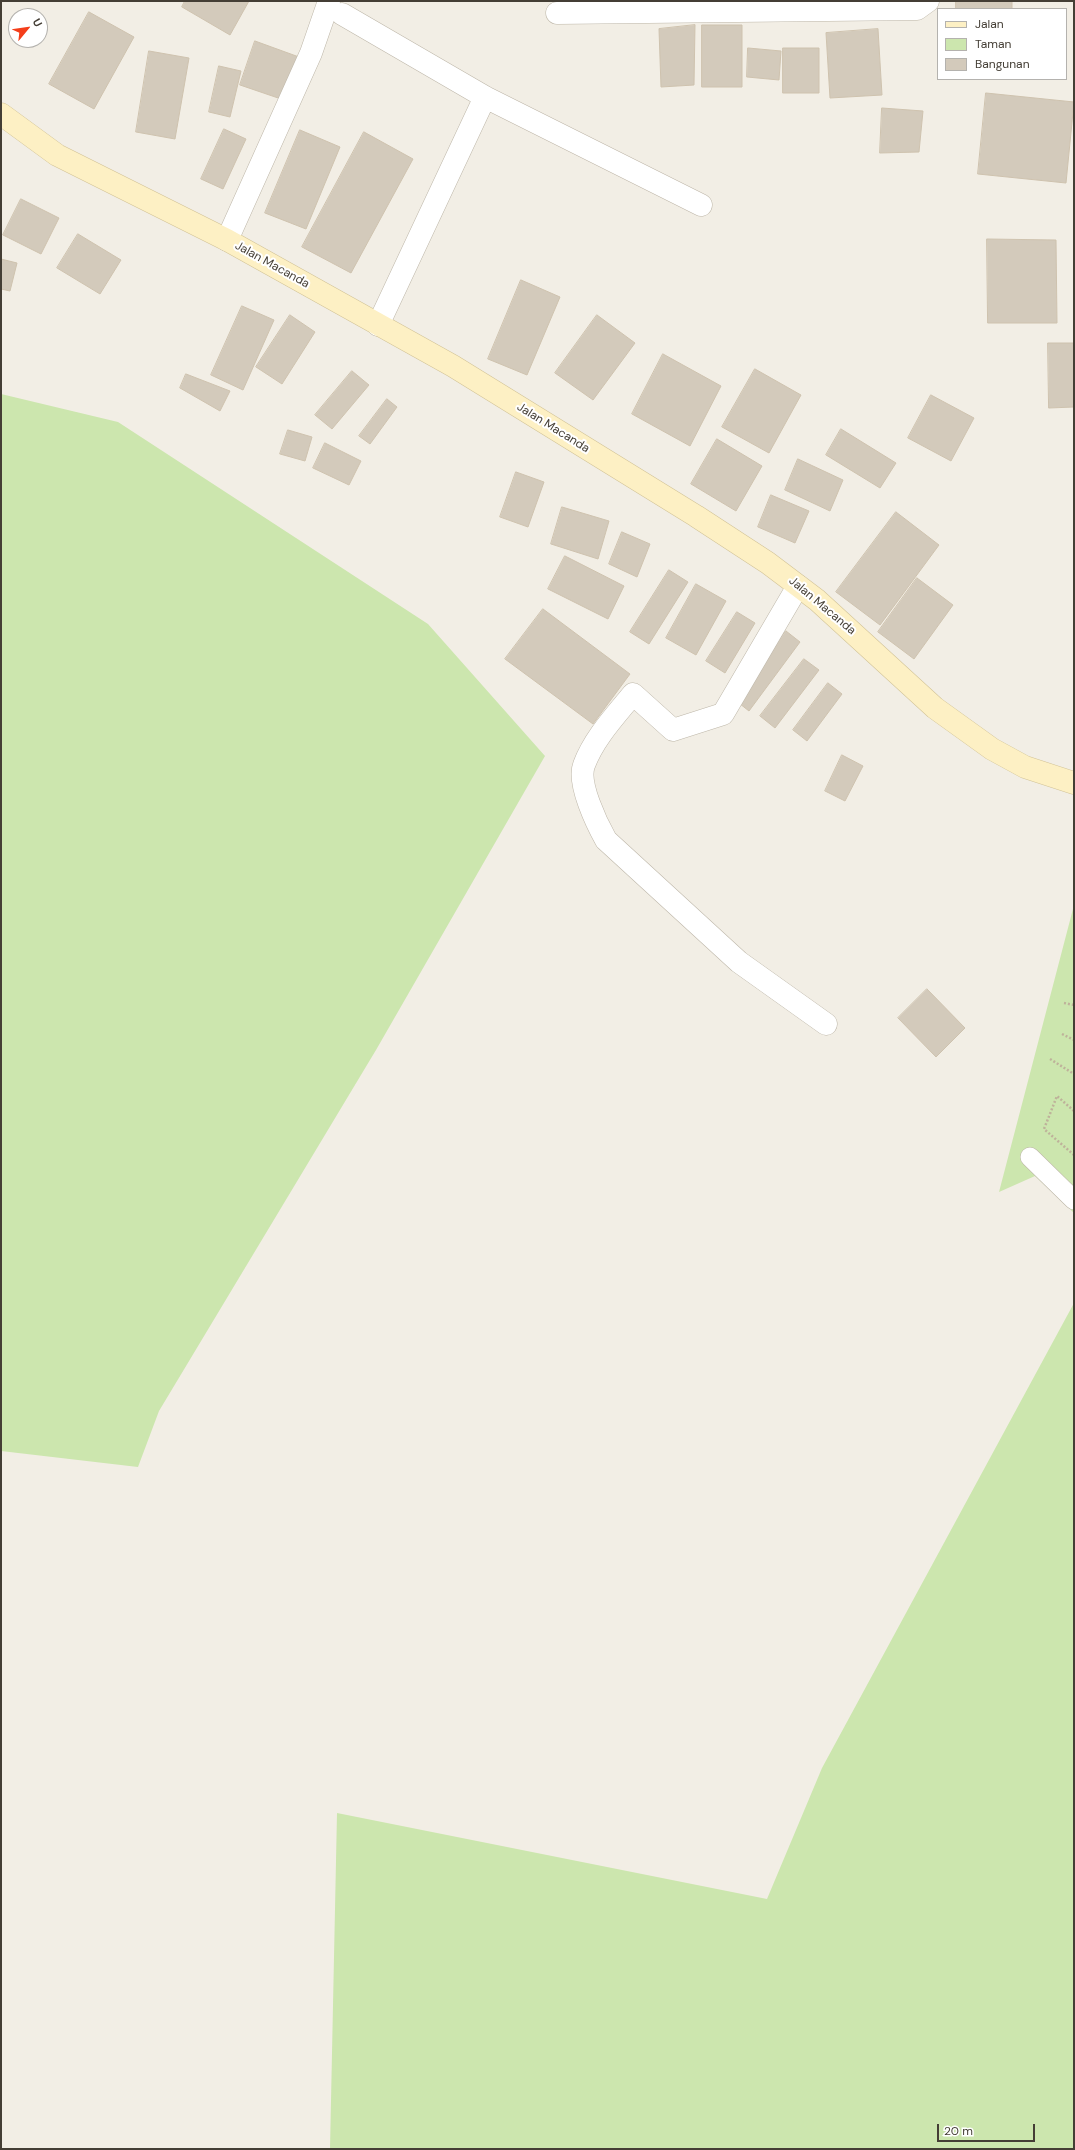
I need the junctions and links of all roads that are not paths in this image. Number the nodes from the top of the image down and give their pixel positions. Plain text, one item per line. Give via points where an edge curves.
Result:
1 (928, 1) edge
2 (335, 8) edge
3 (557, 13) dead end
4 (485, 97) junction
5 (1, 114) edge
6 (701, 205) dead end
7 (227, 240) junction
8 (378, 325) junction
9 (798, 586) junction
10 (1074, 783) edge
11 (826, 1024) dead end
12 (1030, 1157) dead end
13 (1074, 1200) edge

1 - 3 street via 917,9
2 - 4 street
2 - 7 street via 311,53
4 - 6 street
4 - 8 street
5 - 7 street, Jalan Macanda via 57,155
7 - 8 street, Jalan Macanda
8 - 9 street, Jalan Macanda via 474,378 696,516
9 - 10 street, Jalan Macanda via 828,609 935,708 992,748 1025,767
9 - 11 street via 723,714 673,730 633,694 600,735 583,766 587,797 593,816 606,840 739,962
12 - 13 lane

